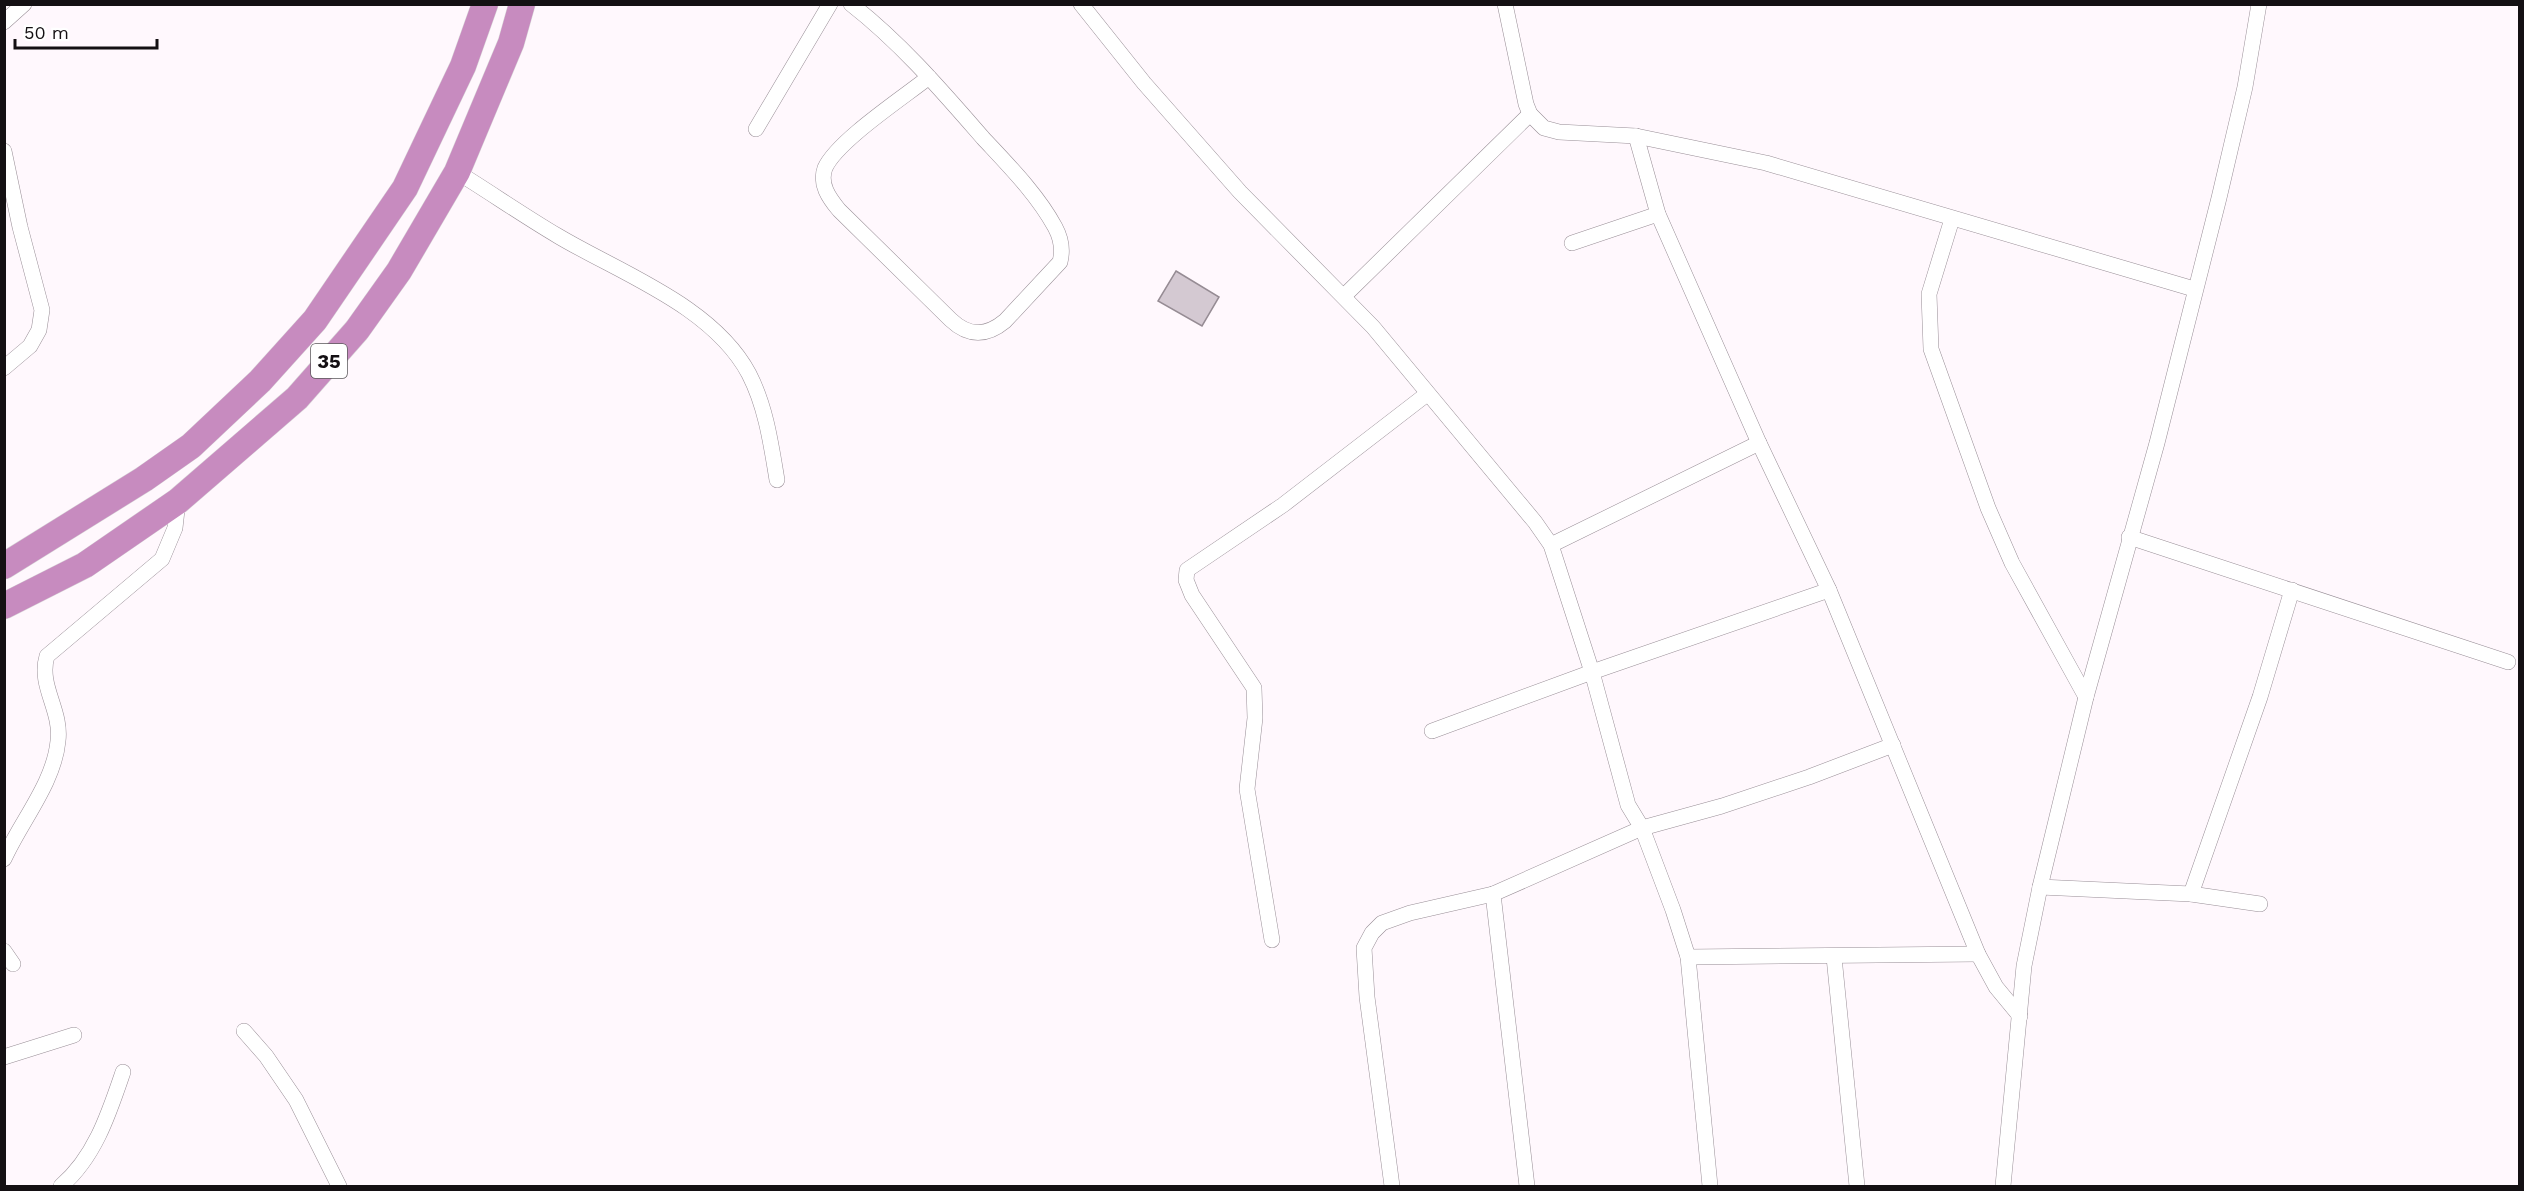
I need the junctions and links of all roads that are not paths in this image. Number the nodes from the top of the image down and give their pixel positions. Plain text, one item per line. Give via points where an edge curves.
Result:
1 (24, 4) edge
2 (485, 4) edge
3 (522, 4) edge
4 (830, 4) edge
5 (851, 4) edge
6 (1081, 4) edge
7 (1505, 4) edge
8 (2259, 4) edge
9 (4, 22) edge
10 (929, 77) junction
11 (1530, 114) junction
12 (756, 129) dead end
13 (1636, 136) junction
14 (4, 151) edge
15 (458, 172) junction
16 (1658, 214) junction
17 (1952, 219) junction
18 (1572, 243) dead end
19 (2194, 290) junction
20 (1344, 296) junction
21 (4, 368) edge
22 (1427, 394) junction
23 (1759, 443) junction
24 (777, 480) dead end
25 (178, 501) junction
26 (2129, 537) junction
27 (1551, 545) junction
28 (4, 567) edge
29 (1829, 590) junction
30 (2292, 590) junction
31 (4, 606) edge
32 (2508, 662) dead end
33 (1592, 672) junction
34 (2086, 697) junction
35 (1432, 731) dead end
36 (1893, 745) junction
37 (1642, 828) junction
38 (4, 859) edge
39 (2040, 886) junction
40 (1493, 894) junction
41 (2191, 894) junction
42 (2260, 904) dead end
43 (1272, 940) dead end
44 (1978, 954) junction
45 (1688, 957) junction
46 (1834, 957) junction
47 (2020, 1016) junction
48 (244, 1031) dead end
49 (74, 1035) dead end
50 (4, 1057) edge
51 (123, 1072) dead end
52 (61, 1186) edge
53 (339, 1186) edge
54 (1392, 1186) edge
55 (1527, 1186) edge
56 (1710, 1186) edge
57 (1857, 1186) edge
58 (2003, 1186) edge

1 - 9 street
2 - 28 highway, 35 via 463,66 405,188 315,320 260,381 191,446
3 - 15 highway, 35 via 511,43
4 - 12 street
5 - 10 street via 881,27
6 - 20 street via 1240,192
7 - 11 street
8 - 19 street via 2235,134
10 - 10 street via 851,139 825,168 823,180 827,195 838,210 959,328 980,333 1005,321 1060,262 1063,252 1056,228 1036,198
11 - 13 street via 1544,128 1559,132
11 - 20 street
13 - 16 street
13 - 17 street via 1766,163
14 - 21 street via 42,310 39,330 30,346
15 - 24 street via 558,236 672,299 725,343 748,373 766,418
15 - 25 highway, 35 via 399,271 357,330 297,398
16 - 18 street
16 - 23 street
17 - 19 street
17 - 34 street via 1929,294 1931,349 2012,563
19 - 26 street
20 - 22 street
22 - 27 street
22 - 43 street via 1283,505 1187,570 1192,595 1254,688 1255,718 1247,789
23 - 27 street
23 - 29 street
25 - 31 highway, 35 via 85,565
25 - 38 street via 175,528 162,559 46,656 44,684 57,718 58,740 44,783
26 - 30 street
26 - 34 street
27 - 33 street
29 - 33 street
29 - 36 street
30 - 32 street
30 - 41 street via 2260,697
33 - 35 street
33 - 37 street via 1628,805
34 - 39 street
36 - 37 street via 1722,806
36 - 44 street
37 - 40 street
37 - 45 street
39 - 41 street
39 - 47 street via 2024,966
40 - 54 street via 1410,912 1382,923 1364,948
40 - 55 street
41 - 42 street
44 - 46 street
44 - 47 street via 1996,987
45 - 46 street
45 - 56 street
46 - 57 street
47 - 58 street
48 - 53 street via 296,1100
49 - 50 street
51 - 52 street via 105,1124 76,1173

